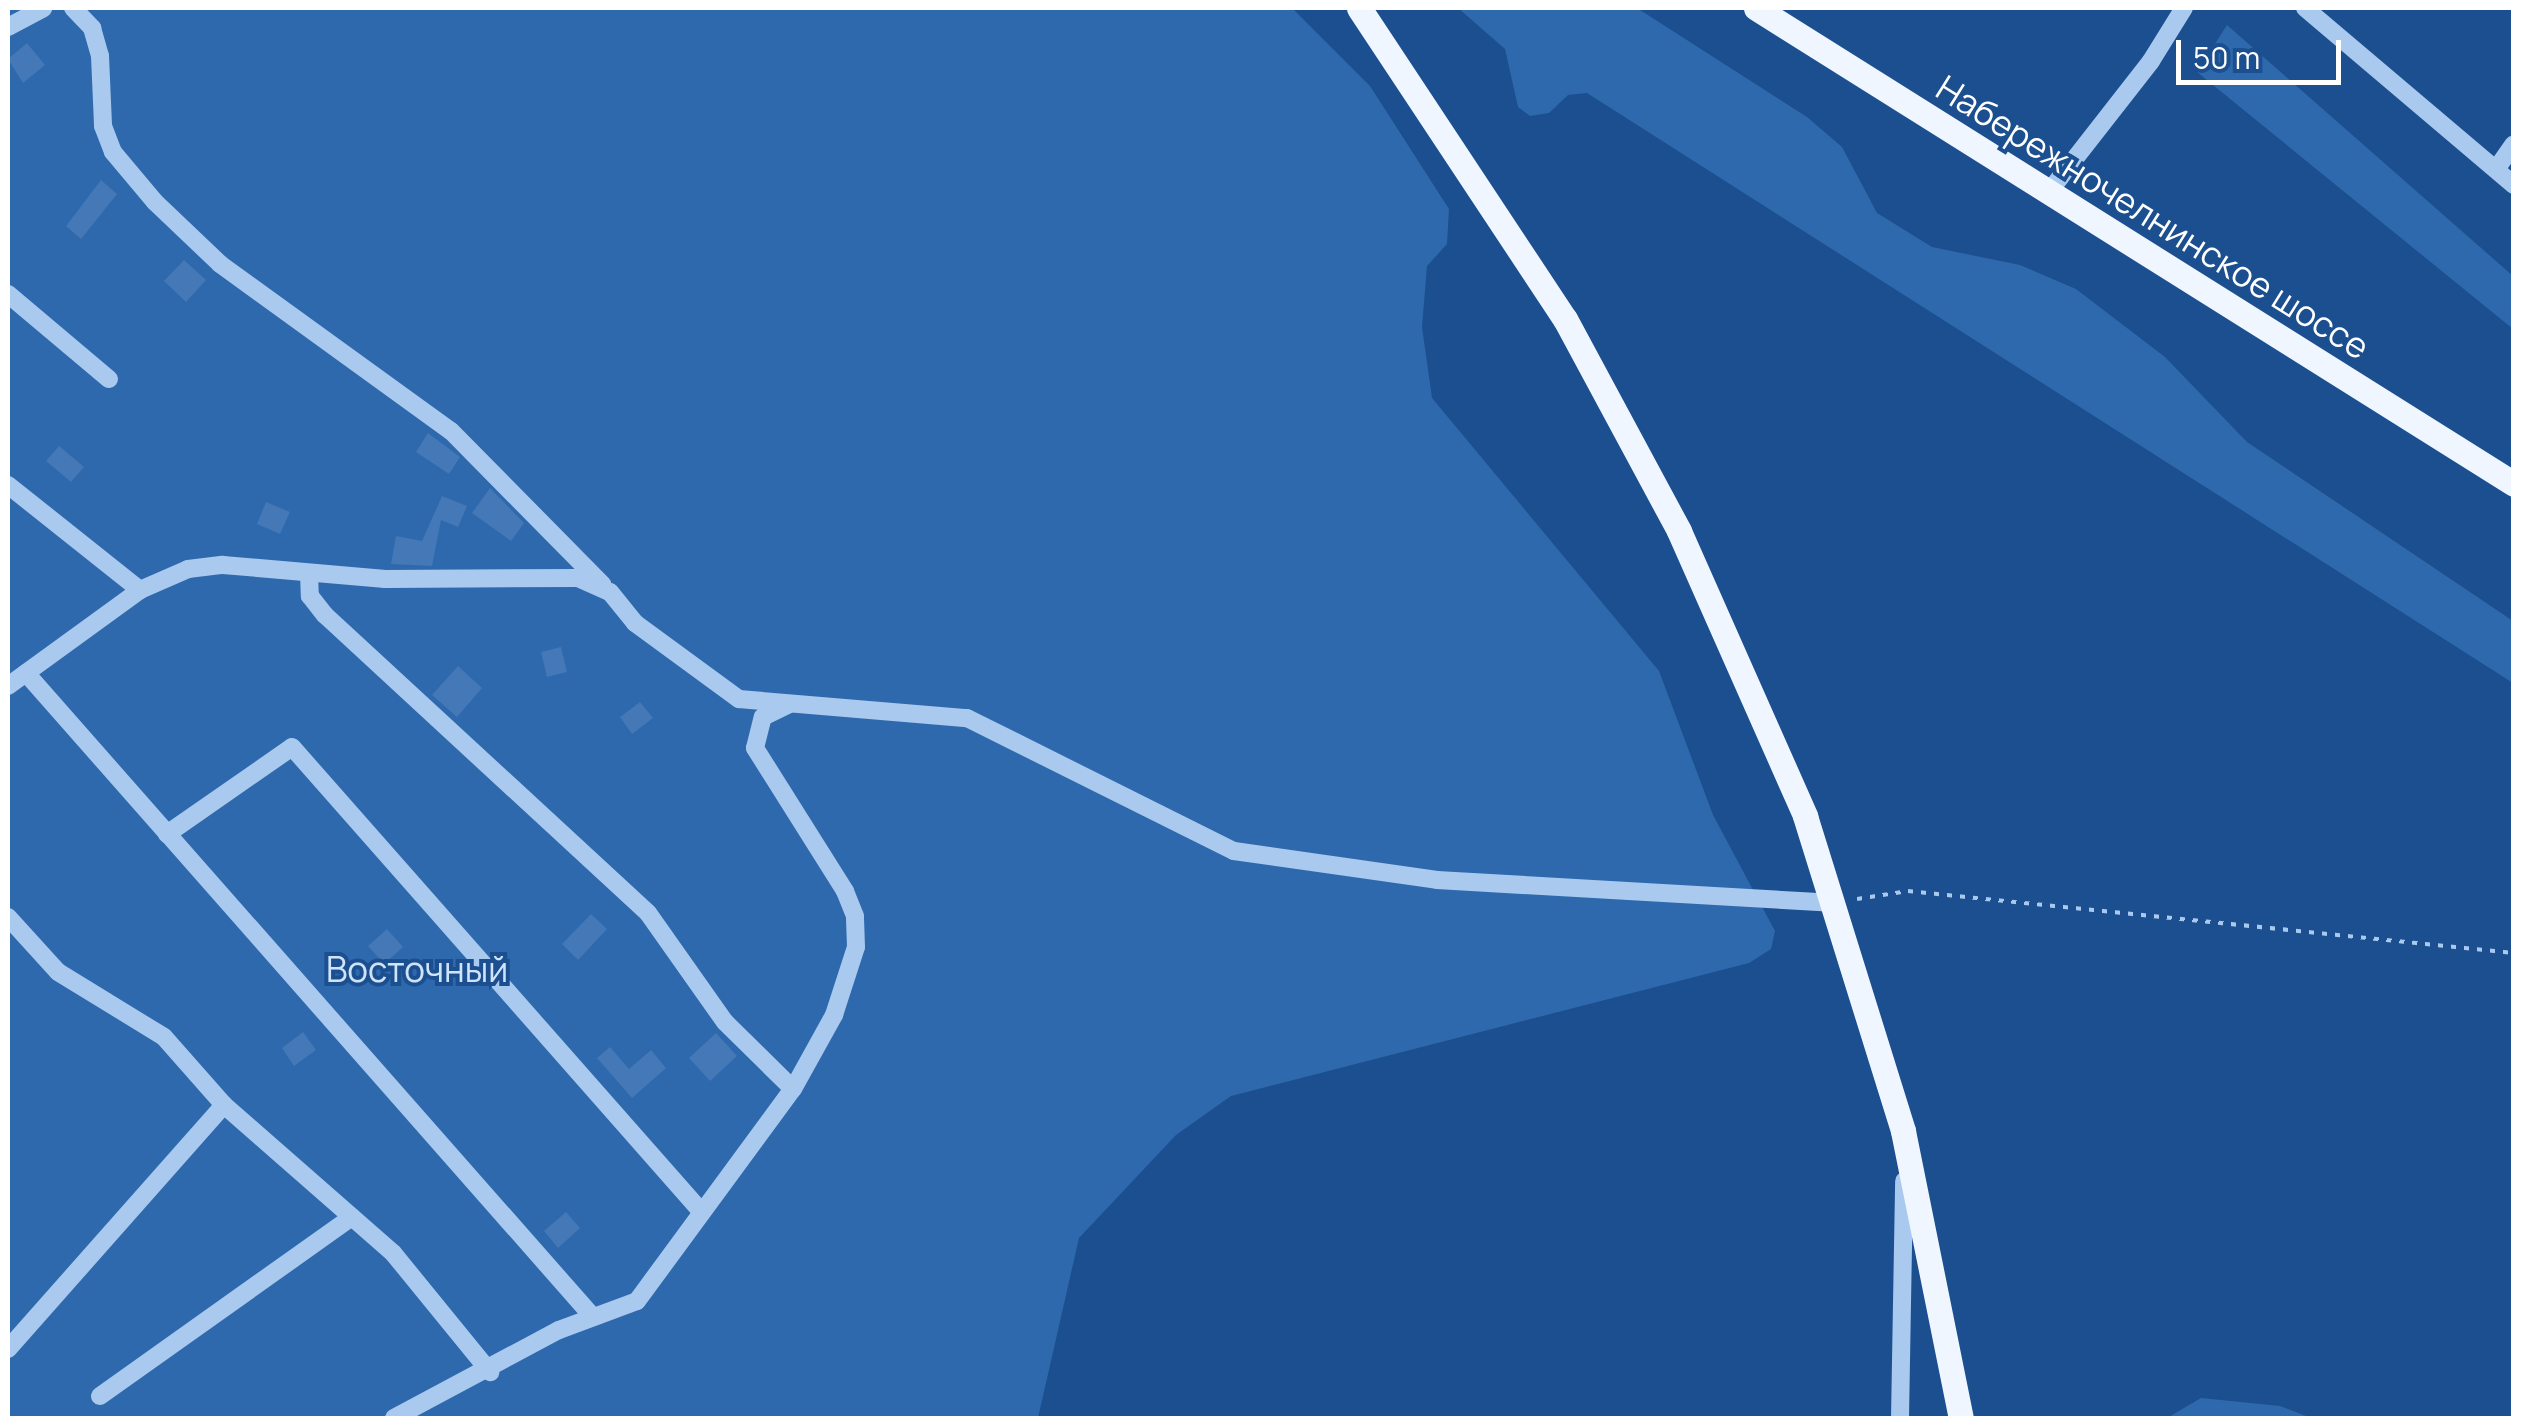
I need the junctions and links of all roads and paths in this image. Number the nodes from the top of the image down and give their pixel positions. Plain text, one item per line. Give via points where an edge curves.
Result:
1 (43, 8) edge
2 (72, 8) edge
3 (1359, 8) edge
4 (1756, 8) edge
5 (2184, 8) edge
6 (2305, 8) edge
7 (8, 26) edge
8 (2514, 144) edge
9 (2497, 168) junction
10 (2514, 184) edge
11 (2048, 193) junction
12 (8, 294) edge
13 (109, 379) dead end
14 (2514, 484) edge
15 (8, 485) edge
16 (309, 572) junction
17 (140, 590) junction
18 (610, 592) junction
19 (26, 672) junction
20 (8, 686) edge
21 (793, 704) junction
22 (167, 834) junction
23 (1831, 903) junction
24 (8, 917) edge
25 (2514, 954) edge
26 (793, 1089) junction
27 (224, 1105) junction
28 (1903, 1131) junction
29 (699, 1209) junction
30 (352, 1217) junction
31 (592, 1317) junction
32 (8, 1349) edge
33 (490, 1372) junction
34 (100, 1396) dead end
35 (394, 1418) edge
36 (1900, 1418) edge
37 (1960, 1418) edge

1 - 7 street
2 - 18 street via 92,28 100,56 102,126 113,152 155,202 220,264 451,431
3 - 23 main road via 1566,319 1679,531 1805,816
4 - 11 main road, Набережночелнинское шоссе
5 - 11 street
6 - 9 street
8 - 9 street
9 - 10 street
11 - 14 main road, Набережночелнинское шоссе
12 - 13 street
15 - 17 street
16 - 17 street via 223,565 188,569
16 - 18 street via 385,580 546,575 578,578
16 - 26 street via 310,596 325,615 648,914 725,1022
17 - 19 street
18 - 21 street via 636,623 739,699
19 - 20 street
19 - 22 street
21 - 23 street via 967,718 1234,851 1299,864 1457,882
21 - 26 street via 763,716 755,748 856,916 856,947 834,1016
22 - 29 street via 292,747
22 - 31 street
23 - 25 path via 1908,891
23 - 28 main road
24 - 27 street via 58,972 164,1037
26 - 29 street
27 - 30 street
27 - 32 street
28 - 36 street
28 - 37 main road
29 - 31 street via 637,1300
30 - 33 street via 393,1253
30 - 34 street
31 - 33 street
33 - 35 street

